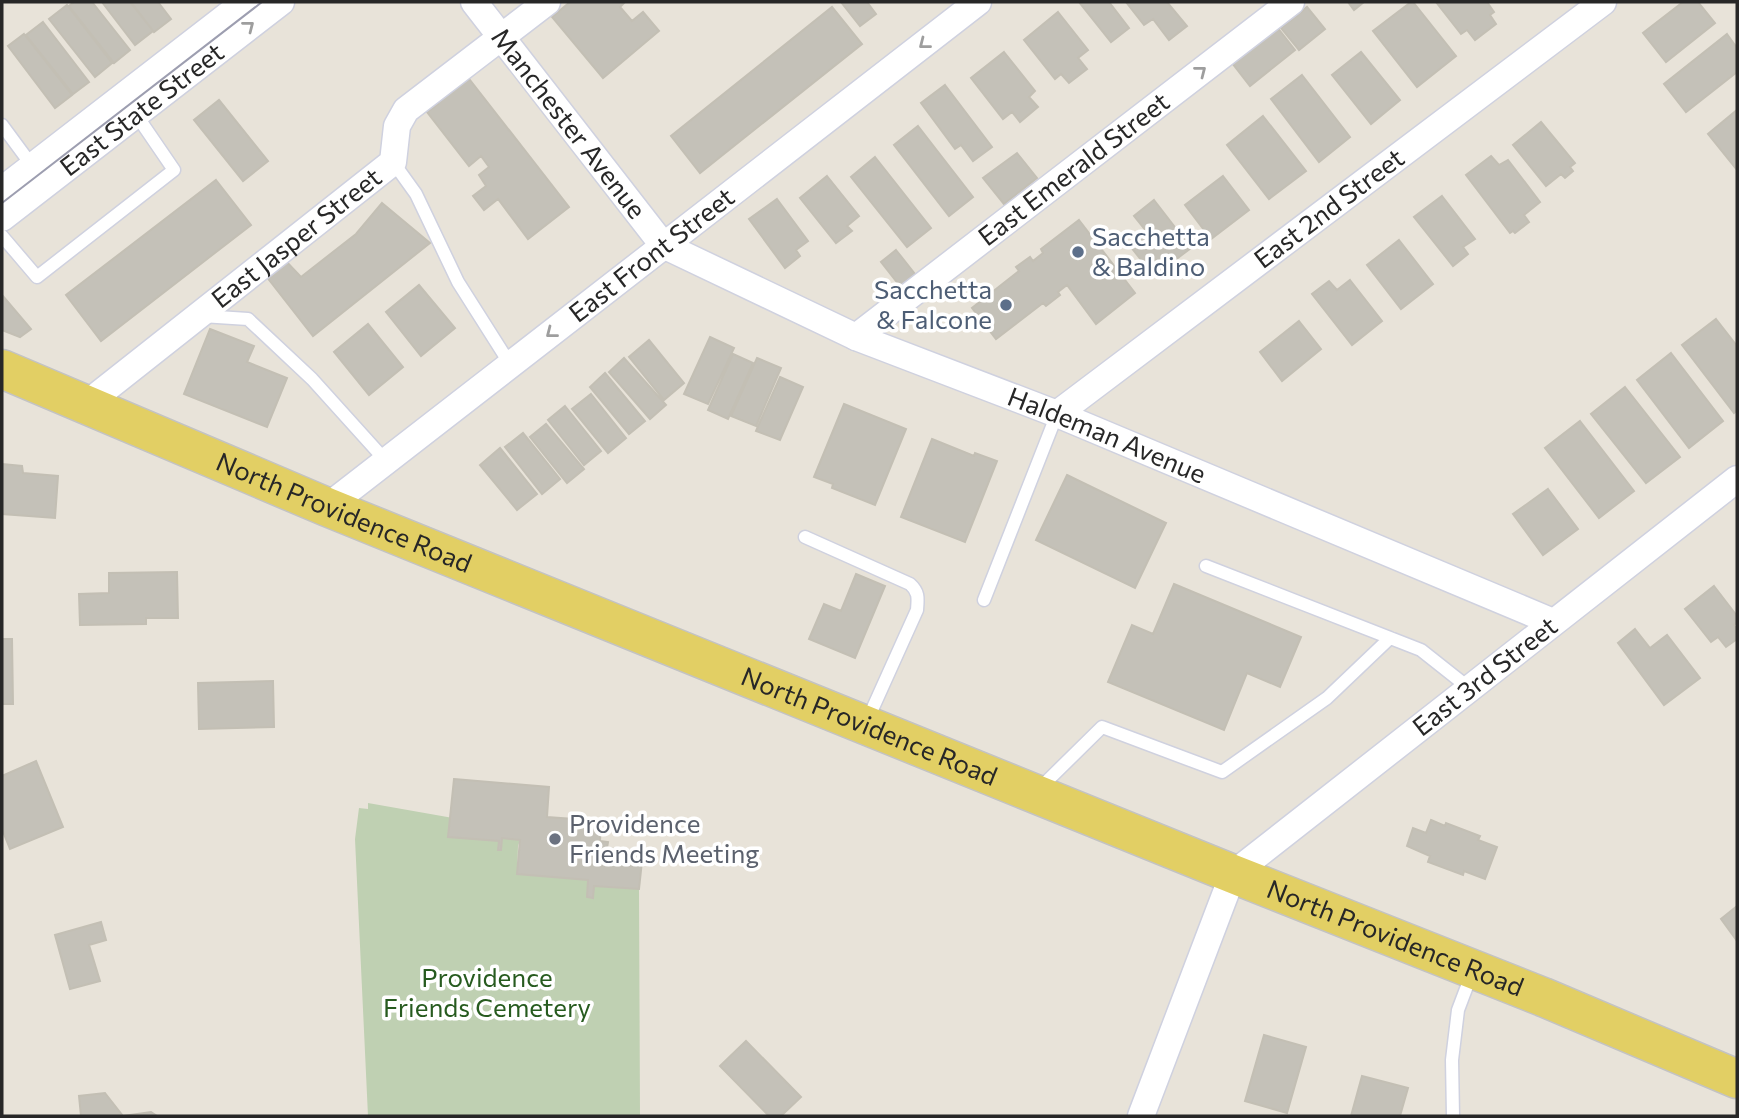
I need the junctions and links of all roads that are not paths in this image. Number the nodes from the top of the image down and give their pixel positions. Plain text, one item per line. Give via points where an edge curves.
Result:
1 (245, 2) edge
2 (281, 2) edge
3 (474, 2) edge
4 (547, 2) edge
5 (978, 2) edge
6 (1291, 2) edge
7 (1603, 2) edge
8 (502, 36) junction
9 (129, 105) junction
10 (2, 125) edge
11 (393, 162) junction
12 (39, 175) junction
13 (2, 190) edge
14 (2, 218) edge
15 (2, 236) edge
16 (663, 246) junction
17 (198, 316) junction
18 (856, 337) junction
19 (510, 364) junction
20 (2, 369) edge
21 (84, 405) junction
22 (1057, 414) junction
23 (386, 461) junction
24 (1737, 479) edge
25 (327, 507) junction
26 (805, 537) dead end
27 (1206, 566) dead end
28 (984, 600) dead end
29 (1553, 622) junction
30 (1390, 638) junction
31 (1469, 688) junction
32 (866, 724) junction
33 (1034, 793) junction
34 (1233, 874) junction
35 (1474, 970) junction
36 (1731, 1069) edge
37 (1141, 1116) edge
38 (1453, 1116) edge

1 - 9 street, East State Street
9 -> 2 street, East State Street
3 - 8 street, Manchester Avenue
4 - 8 street, East Jasper Street
5 -> 16 street, East Front Street
18 -> 6 street, East Emerald Street
7 - 22 street, East 2nd Street
8 - 11 street, East Jasper Street via 406,110 397,126
8 - 16 street, Manchester Avenue
9 - 12 street, East State Street
9 - 15 lane via 174,170 37,277
10 - 12 lane
11 - 17 street, East Jasper Street
11 - 19 lane via 416,194 458,282
12 - 13 street, East State Street
12 - 14 street, East State Street
16 - 18 street, Haldeman Avenue
16 -> 19 street, East Front Street
17 - 21 street, East Jasper Street
17 - 23 lane via 248,319 312,379
18 - 22 street, Haldeman Avenue
19 - 23 street, East Front Street
20 - 21 main road, North Providence Road
21 - 25 main road, North Providence Road
22 - 28 lane
22 - 29 street, Haldeman Avenue
23 - 25 street, East Front Street
24 - 29 street, East 3rd Street
25 - 32 main road, North Providence Road
26 - 32 lane via 916,589 917,610
27 - 30 lane
29 - 31 street, East 3rd Street
30 - 31 lane via 1421,650
30 - 33 lane via 1327,698 1222,772 1102,727
31 - 34 street, East 3rd Street
32 - 33 main road, North Providence Road
33 - 34 main road, North Providence Road
34 - 35 main road, North Providence Road
34 - 37 street
35 - 36 main road, North Providence Road
35 - 38 lane via 1458,1010 1452,1060

